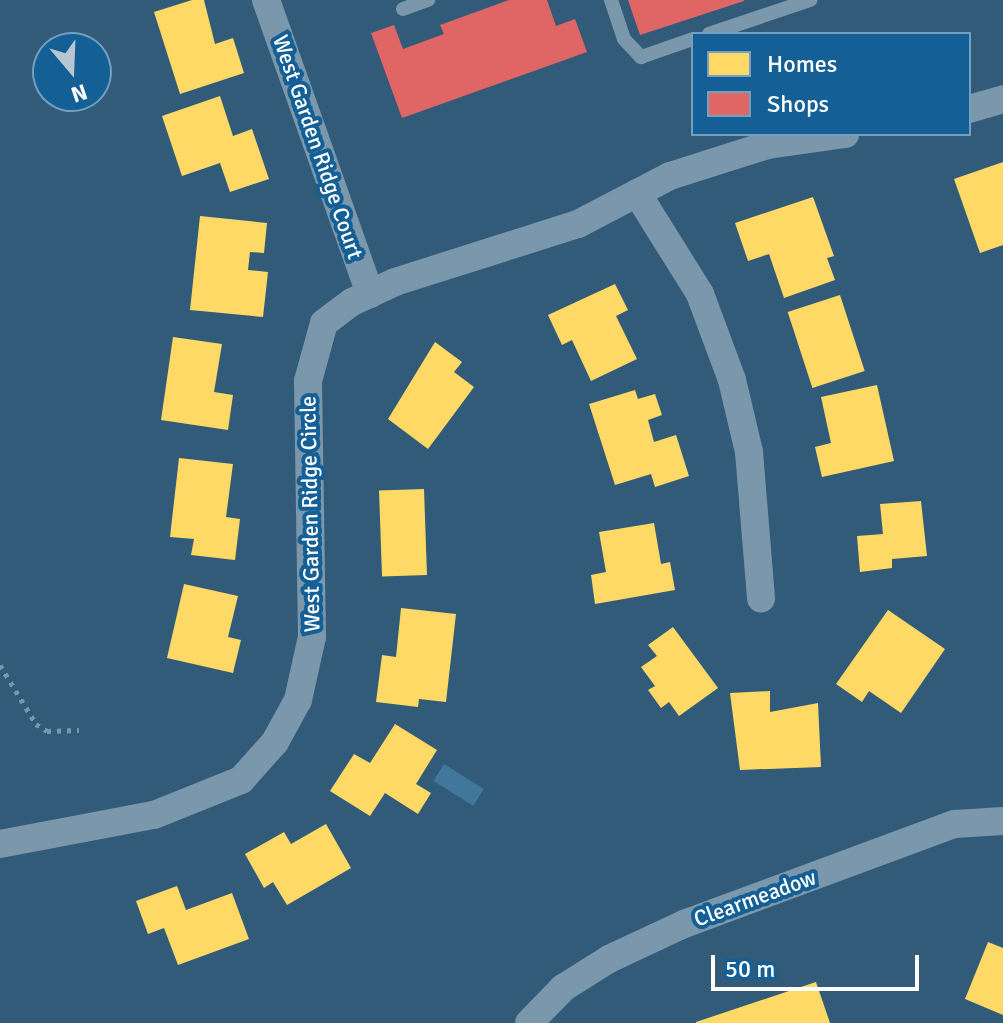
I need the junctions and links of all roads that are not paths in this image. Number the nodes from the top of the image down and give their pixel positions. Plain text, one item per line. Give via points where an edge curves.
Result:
1 (266, 0) edge
2 (428, 0) edge
3 (611, 0) edge
4 (810, 0) edge
5 (403, 9) dead end
6 (715, 32) edge
7 (691, 40) edge
8 (1003, 99) edge
9 (971, 108) edge
10 (831, 136) edge
11 (637, 193) junction
12 (370, 294) junction
13 (761, 599) dead end
14 (1003, 821) edge
15 (0, 844) edge
16 (529, 1023) edge

1 - 12 street, West Garden Ridge Court
2 - 5 lane
3 - 7 lane via 624,39 641,57
4 - 6 lane
8 - 9 street
10 - 11 street, West Garden Ridge Circle via 768,145 670,176
11 - 12 street, West Garden Ridge Circle via 578,224
11 - 13 street via 700,294 732,380 749,452
12 - 15 street, West Garden Ridge Circle via 324,323 313,350 308,381 312,637 298,700 275,742 241,780 154,815
14 - 16 street, Clearmeadow via 955,824 684,924 609,959 563,988

